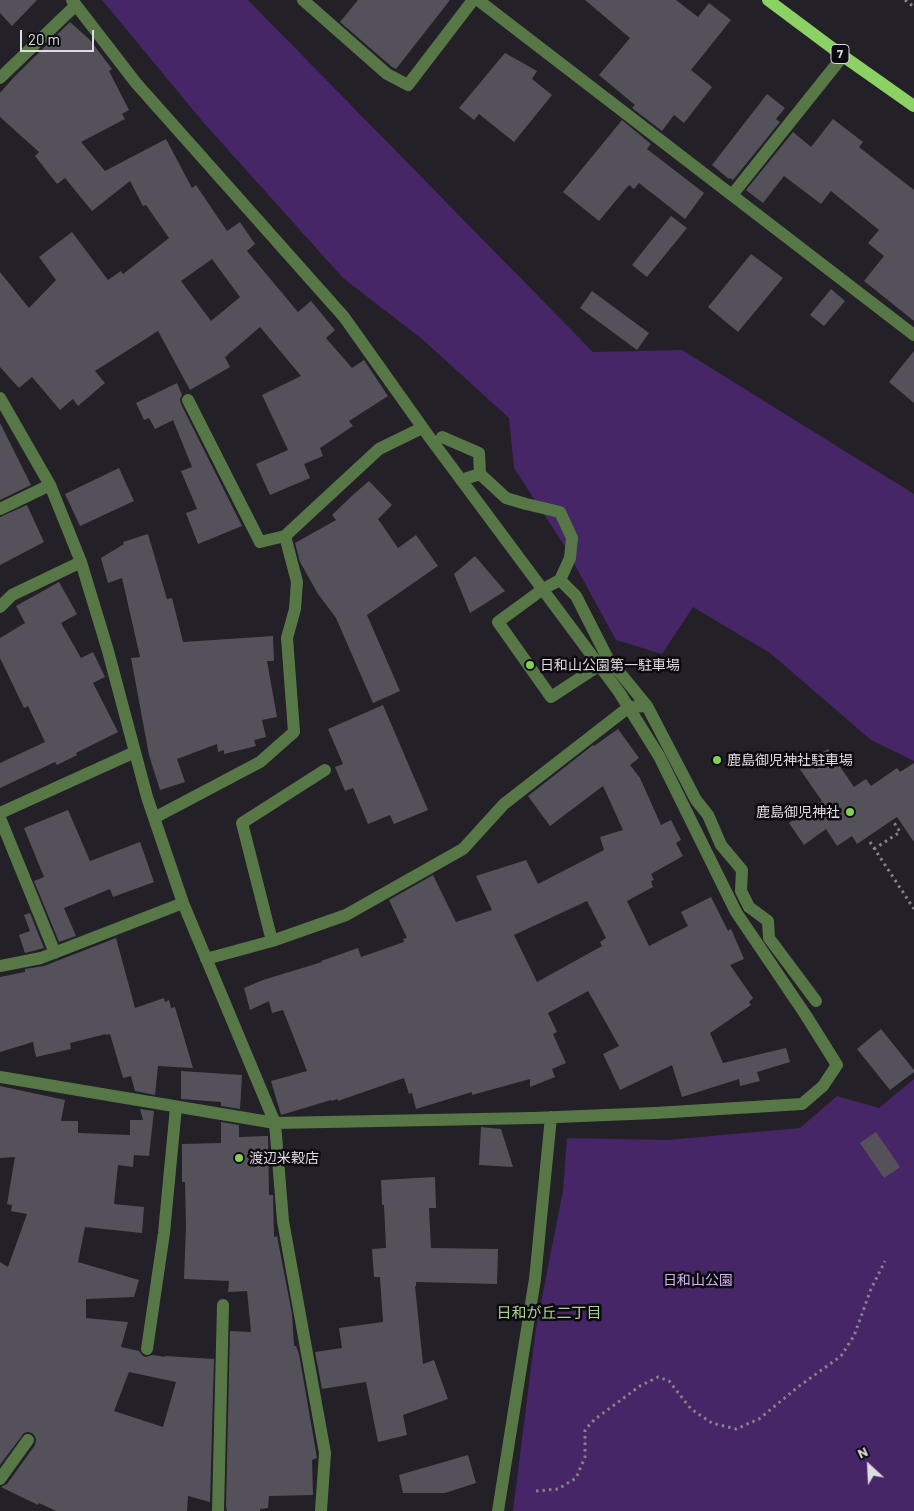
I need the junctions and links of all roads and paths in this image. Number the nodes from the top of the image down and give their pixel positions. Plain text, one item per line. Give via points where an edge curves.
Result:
1 (303, 0) edge
2 (473, 0) edge
3 (478, 0) edge
4 (768, 0) edge
5 (904, 0) edge
6 (74, 3) edge
7 (914, 7) edge
8 (843, 56) junction
9 (0, 78) edge
10 (914, 106) edge
11 (732, 195) junction
12 (914, 335) edge
13 (0, 398) edge
14 (188, 400) dead end
15 (422, 428) junction
16 (442, 437) dead end
17 (480, 474) junction
18 (461, 480) junction
19 (50, 485) junction
20 (0, 509) edge
21 (285, 536) junction
22 (81, 562) junction
23 (560, 580) junction
24 (543, 589) junction
25 (0, 607) edge
26 (600, 665) junction
27 (647, 706) junction
28 (628, 707) junction
29 (135, 752) junction
30 (325, 770) dead end
31 (0, 814) edge
32 (0, 818) edge
33 (154, 818) junction
34 (893, 820) dead end
35 (870, 842) dead end
36 (874, 849) junction
37 (183, 903) junction
38 (914, 909) edge
39 (272, 941) junction
40 (55, 953) junction
41 (206, 959) junction
42 (0, 966) edge
43 (816, 1001) dead end
44 (0, 1078) edge
45 (176, 1106) junction
46 (551, 1117) junction
47 (275, 1123) junction
48 (885, 1261) dead end
49 (224, 1305) dead end
50 (147, 1349) dead end
51 (28, 1440) dead end
52 (0, 1479) edge
53 (536, 1491) dead end
54 (218, 1511) edge
55 (321, 1511) edge
56 (498, 1511) edge

1 - 2 street via 387,74 408,85
3 - 11 street
4 - 8 main road, 7
5 - 7 path
6 - 9 street
6 - 15 street via 136,82 344,317
8 - 10 main road, 7
8 - 11 street
11 - 12 street
13 - 19 street
14 - 21 street via 260,542
15 - 18 street
15 - 21 street via 379,449
16 - 17 street via 479,453
17 - 18 street
17 - 23 street via 506,498 560,512 572,538 570,558
18 - 24 street
19 - 20 street
19 - 22 street
21 - 33 street via 297,582 295,609 287,638 294,732 260,762
22 - 25 street via 12,595
22 - 29 street
23 - 24 street
23 - 27 street via 576,596 608,657
24 - 26 street
24 - 26 street via 498,622 551,697
26 - 28 street
27 - 28 street
27 - 43 street via 722,845 742,870 741,890 748,907 768,921 769,938
28 - 39 street via 504,804 462,849 346,915
28 - 46 street via 659,756 736,912 837,1065 823,1086 802,1104
29 - 31 street
29 - 33 street
30 - 39 street via 242,823
32 - 40 street
33 - 37 street
34 - 36 path via 900,832
35 - 36 path
36 - 38 path
37 - 40 street
37 - 41 street
39 - 41 street
40 - 42 street
41 - 47 street
44 - 45 street
45 - 47 street
45 - 50 street via 164,1232
46 - 47 street
46 - 56 street via 535,1280
47 - 55 street via 283,1221 325,1453
48 - 53 path via 854,1336 841,1356 759,1419 736,1428 712,1424 691,1409 669,1381 658,1377 595,1419 586,1430 585,1457 576,1478 558,1489
49 - 54 street
51 - 52 street

